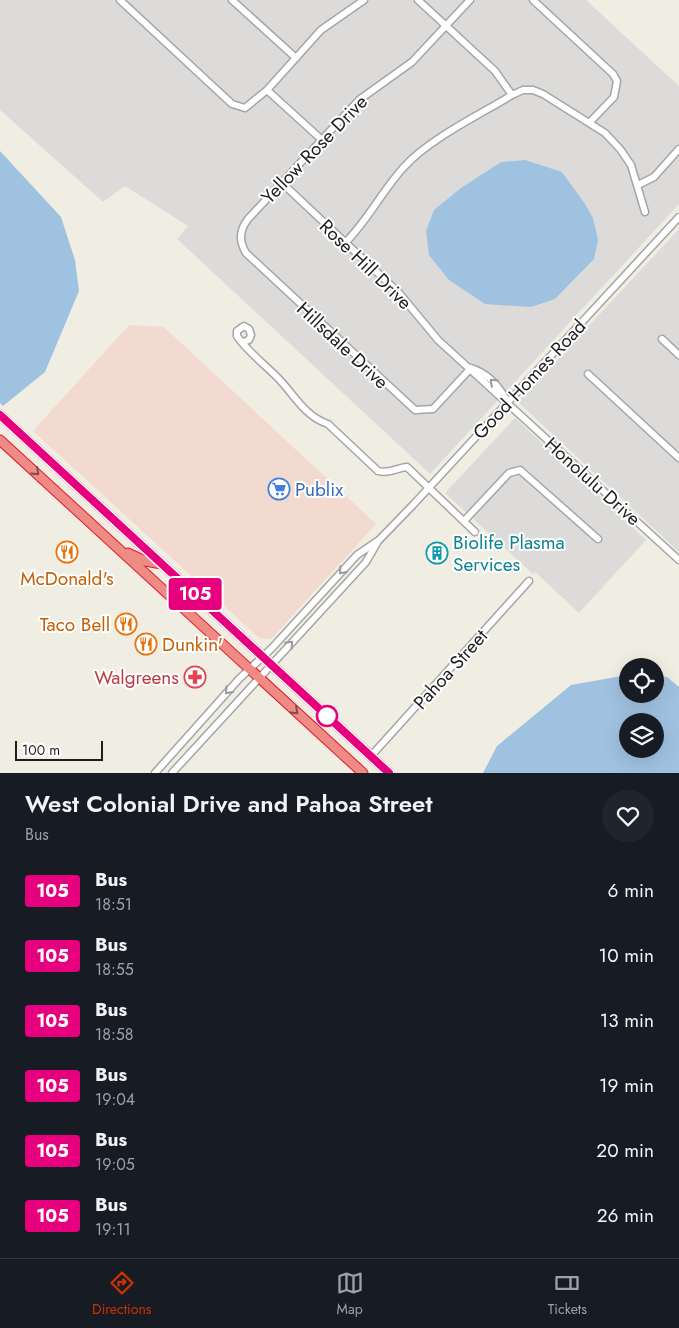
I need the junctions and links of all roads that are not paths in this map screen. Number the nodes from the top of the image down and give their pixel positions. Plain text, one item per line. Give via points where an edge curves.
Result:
1 (120, 0) edge
2 (232, 0) edge
3 (364, 0) edge
4 (418, 0) edge
5 (470, 0) edge
6 (533, 0) edge
7 (446, 25) junction
8 (296, 58) junction
9 (267, 90) junction
10 (512, 95) junction
11 (590, 122) junction
12 (322, 140) junction
13 (679, 149) edge
14 (281, 182) junction
15 (638, 184) junction
16 (644, 212) dead end
17 (679, 217) edge
18 (248, 219) joint
19 (345, 243) junction
20 (662, 339) dead end
21 (243, 342) dead end
22 (679, 355) edge
23 (471, 368) junction
24 (588, 374) dead end
25 (508, 403) junction
26 (1, 419) edge
27 (0, 440) edge
28 (679, 458) edge
29 (428, 487) junction
30 (464, 521) junction
31 (475, 532) dead end
32 (598, 539) dead end
33 (379, 540) junction
34 (119, 549) junction
35 (679, 560) edge
36 (162, 564) junction
37 (529, 581) dead end
38 (262, 657) junction
39 (271, 665) junction
40 (250, 669) junction
41 (259, 678) junction
42 (371, 756) junction
43 (155, 773) edge
44 (172, 773) edge
45 (363, 773) edge
46 (389, 773) edge

1 - 9 street via 232,104 245,108
2 - 8 street
3 - 8 street via 321,30
4 - 7 street
5 - 7 street, Yellow Rose Drive
6 - 11 street via 617,81 614,97
7 - 10 street via 495,71
7 - 12 street, Yellow Rose Drive via 412,62 359,100
8 - 9 street
9 - 12 street
10 - 11 street via 533,90
10 - 19 street via 423,149 404,166 359,229
11 - 15 street via 620,149 631,164
12 - 14 street, Yellow Rose Drive
13 - 15 street via 654,177
14 - 18 street, Yellow Rose Drive
14 - 19 street, Rose Hill Drive
15 - 16 street
17 - 25 street, Good Homes Road
18 - 23 street, Hillsdale Drive via 240,235 240,243 246,253 415,410 433,410
19 - 23 street, Rose Hill Drive via 400,293 438,340
20 - 22 street
21 - 29 street via 279,379 293,399 318,421 328,424 378,471 386,473 407,467
23 - 25 street, Rose Hill Drive via 481,371 501,390
24 - 28 street
25 - 29 street, Good Homes Road
25 - 35 street, Honolulu Drive
26 - 36 highway
27 -> 34 highway
29 - 30 street
29 - 33 street, Good Homes Road
30 - 31 street
30 - 32 street via 509,473 520,470
33 -> 38 street, Good Homes Road via 357,555
39 -> 33 street, Good Homes Road via 366,562
34 - 36 highway via 145,561
34 - 40 highway
36 - 38 highway
37 - 42 street, Pahoa Street
38 - 39 highway
38 - 40 street, Good Homes Road
39 - 41 street, Good Homes Road
39 - 42 highway
40 - 41 highway
40 -> 43 street, Good Homes Road
41 - 44 street, Good Homes Road
41 -> 45 highway
42 - 46 highway

